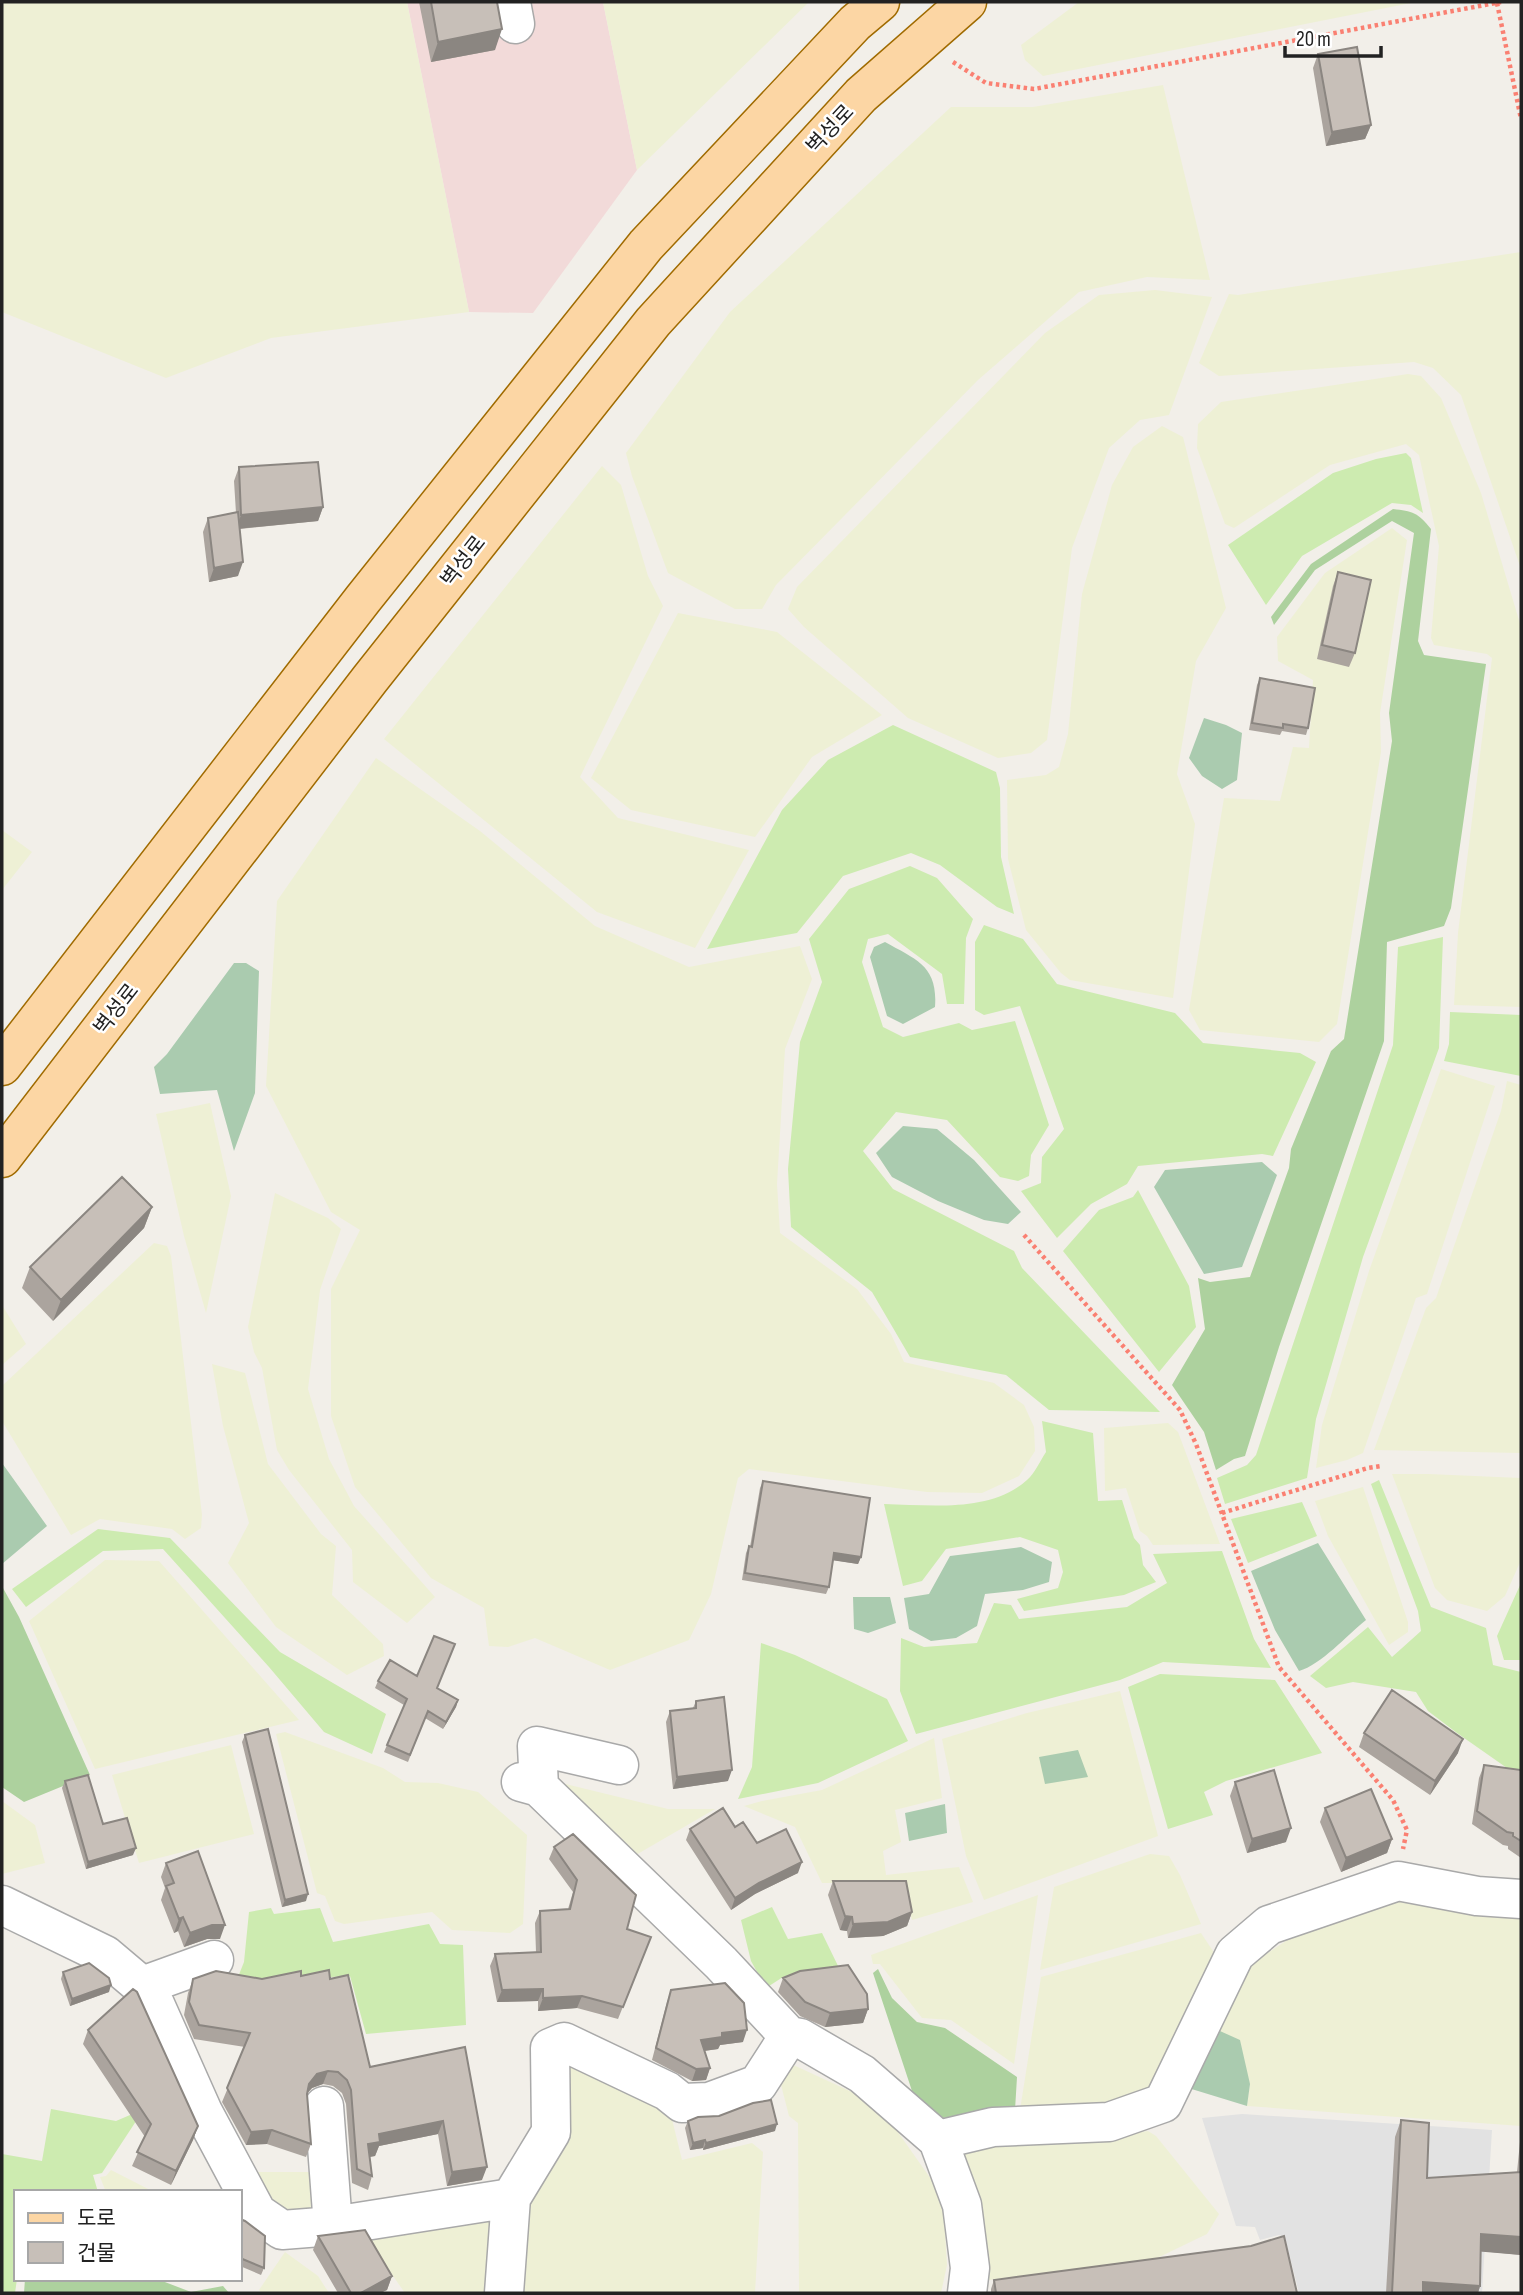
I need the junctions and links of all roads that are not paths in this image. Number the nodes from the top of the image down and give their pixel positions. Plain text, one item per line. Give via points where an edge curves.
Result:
1 (880, 2) edge
2 (967, 2) edge
3 (2, 1066) edge
4 (2, 1157) edge
5 (619, 1765) dead end
6 (1521, 1899) edge
7 (2, 1905) edge
8 (214, 1960) dead end
9 (142, 1986) junction
10 (789, 2036) junction
11 (324, 2106) dead end
12 (938, 2140) junction
13 (511, 2198) junction
14 (333, 2226) junction
15 (504, 2293) edge
16 (967, 2293) edge

1 - 3 main road via 646,244 363,599
2 - 4 main road, 벽성로 via 861,96 653,322 370,679
5 - 10 street via 537,1746 530,1784 721,1963
6 - 12 street via 1398,1881 1269,1925 1234,1954 1163,2103 1109,2122 993,2127
7 - 9 street via 105,1955
8 - 9 street
9 - 14 street via 150,1993 203,2112 257,2213 282,2230
10 - 12 street via 862,2074
10 - 13 street via 758,2084 709,2102 682,2104 667,2091 564,2042 550,2049 551,2132
11 - 14 street
12 - 16 street via 962,2205 970,2268
13 - 14 street
13 - 15 street

